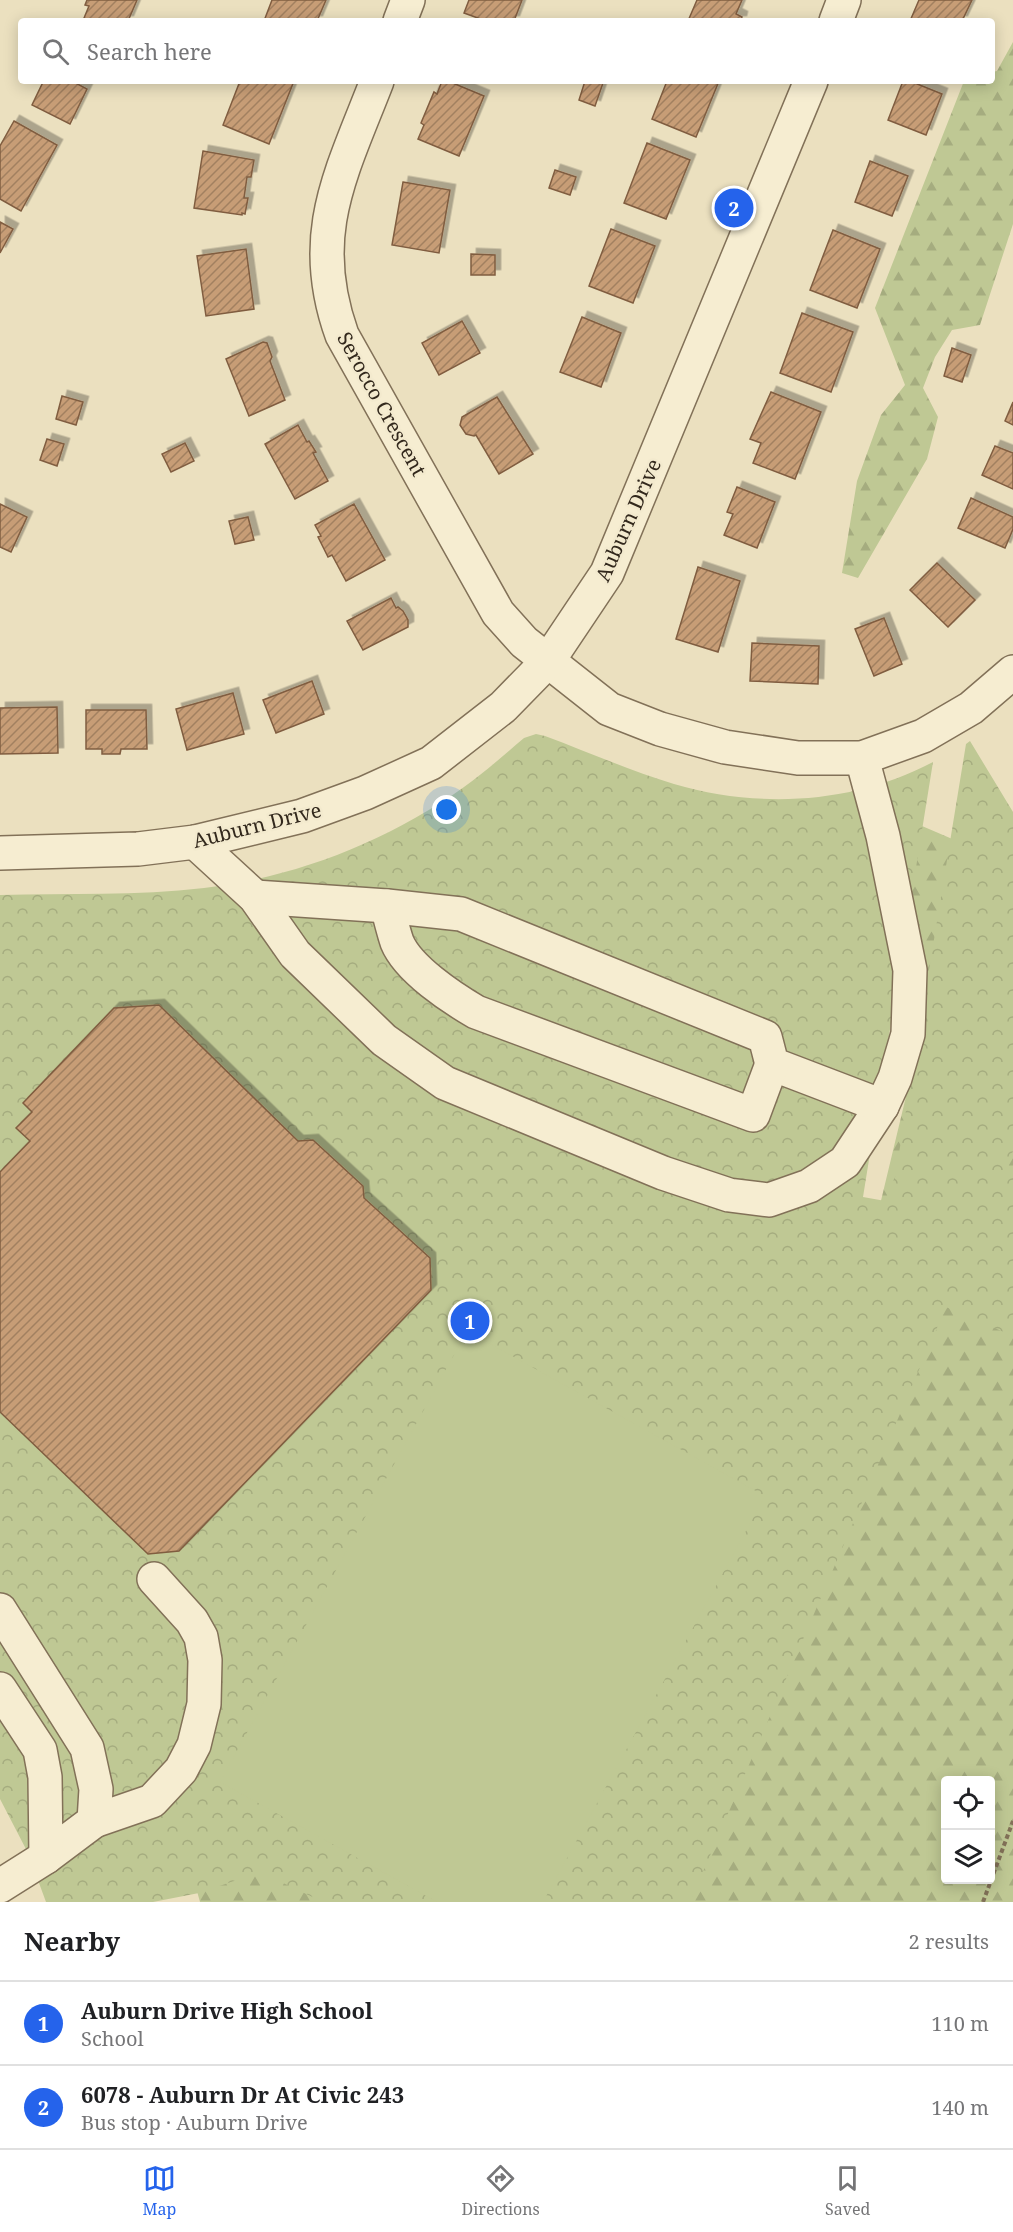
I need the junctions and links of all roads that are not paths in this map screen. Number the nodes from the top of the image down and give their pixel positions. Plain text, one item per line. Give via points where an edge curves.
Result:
1 (408, 0) edge
2 (844, 0) edge
3 (401, 18) edge
4 (837, 18) edge
5 (376, 84) edge
6 (810, 84) edge
7 (548, 661) junction
8 (1013, 672) edge
9 (862, 758) junction
10 (195, 842) junction
11 (0, 853) edge
12 (255, 897) junction
13 (387, 906) junction
14 (772, 1064) junction
15 (882, 1106) junction
16 (154, 1579) dead end
17 (0, 1610) edge
18 (0, 1689) edge
19 (94, 1821) junction
20 (46, 1857) junction
21 (0, 1887) edge
22 (8, 1902) edge

1 - 3 street
2 - 4 street
5 - 7 street, Serocco Crescent via 332,202 326,258 334,314 342,335 498,613
6 - 7 street, Auburn Drive via 607,573
7 - 9 street, Serocco Crescent via 609,709 660,729 725,747 798,758
7 - 10 street, Auburn Drive via 503,707 431,763 302,816
8 - 9 street, Serocco Crescent via 971,708 923,736
9 - 15 street via 883,836 910,970 908,1034
10 - 11 street, Auburn Drive via 138,849
10 - 12 street
12 - 13 street
12 - 15 street via 295,954 384,1040 445,1083 663,1173 729,1195 769,1200 809,1185 845,1162
13 - 14 street via 461,914 765,1037
13 - 14 street via 398,943 414,965 455,1000 476,1012 753,1114
14 - 15 street
16 - 19 street via 192,1621 201,1637 206,1660 204,1704 194,1745 181,1770 152,1801
17 - 19 street via 87,1748 96,1789
18 - 20 street via 40,1750 45,1777
19 - 20 street
20 - 21 street
21 - 22 street

